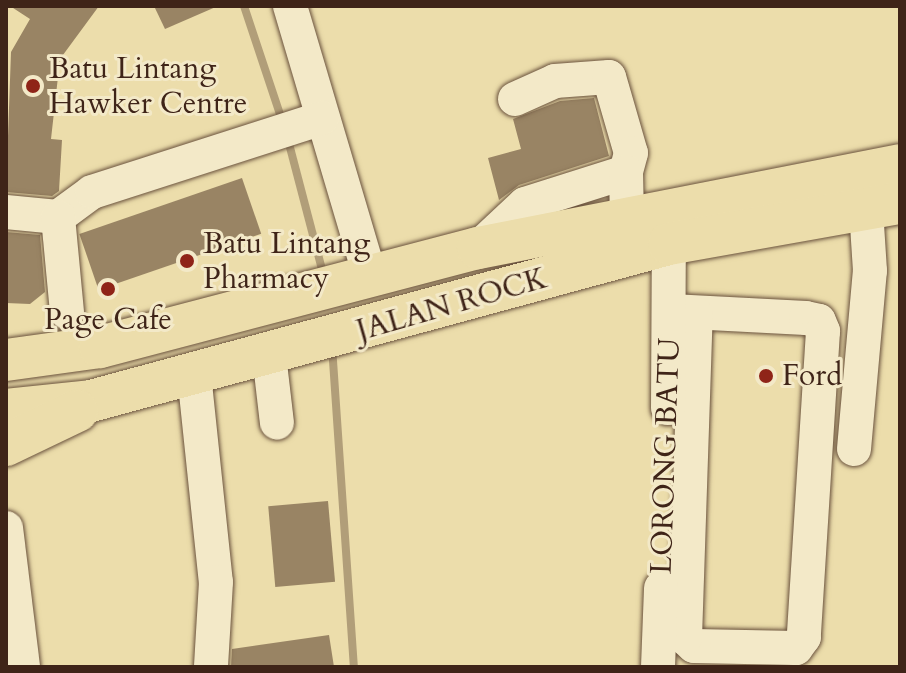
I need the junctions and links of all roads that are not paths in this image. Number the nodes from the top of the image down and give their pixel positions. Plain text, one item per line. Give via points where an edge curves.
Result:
1 (290, 6) edge
2 (515, 99) dead end
3 (312, 121) junction
4 (900, 165) edge
5 (626, 172) junction
6 (883, 206) edge
7 (6, 212) edge
8 (58, 217) junction
9 (627, 219) junction
10 (669, 244) junction
11 (478, 248) junction
12 (360, 278) junction
13 (67, 313) dead end
14 (684, 313) junction
15 (288, 350) junction
16 (6, 360) edge
17 (194, 374) junction
18 (91, 401) junction
19 (6, 410) edge
20 (277, 423) dead end
21 (6, 445) edge
22 (854, 449) dead end
23 (7, 536) edge
24 (23, 667) edge
25 (211, 667) edge
26 (658, 667) edge

1 - 3 street
2 - 5 street via 555,81 609,77 631,153
3 - 8 street via 92,192
3 - 12 street
4 - 9 main road, JALAN ROCK
5 - 9 street
5 - 11 street via 525,204
6 - 10 main road, JALAN ROCK
6 - 22 street via 870,271
7 - 8 street
8 - 13 street
9 - 11 main road, JALAN ROCK
10 - 14 street, LORONG BATU
10 - 15 main road, JALAN ROCK
11 - 12 main road, JALAN ROCK
12 - 16 main road, JALAN ROCK via 100,347
14 - 14 street via 806,318 819,321 823,331 804,637 796,648 694,646 685,638
14 - 26 street, LORONG BATU
15 - 17 main road, JALAN ROCK
15 - 20 street
17 - 18 main road, JALAN ROCK
17 - 25 street via 216,582
18 - 19 main road, JALAN ROCK
18 - 21 main road via 49,430
23 - 24 street

